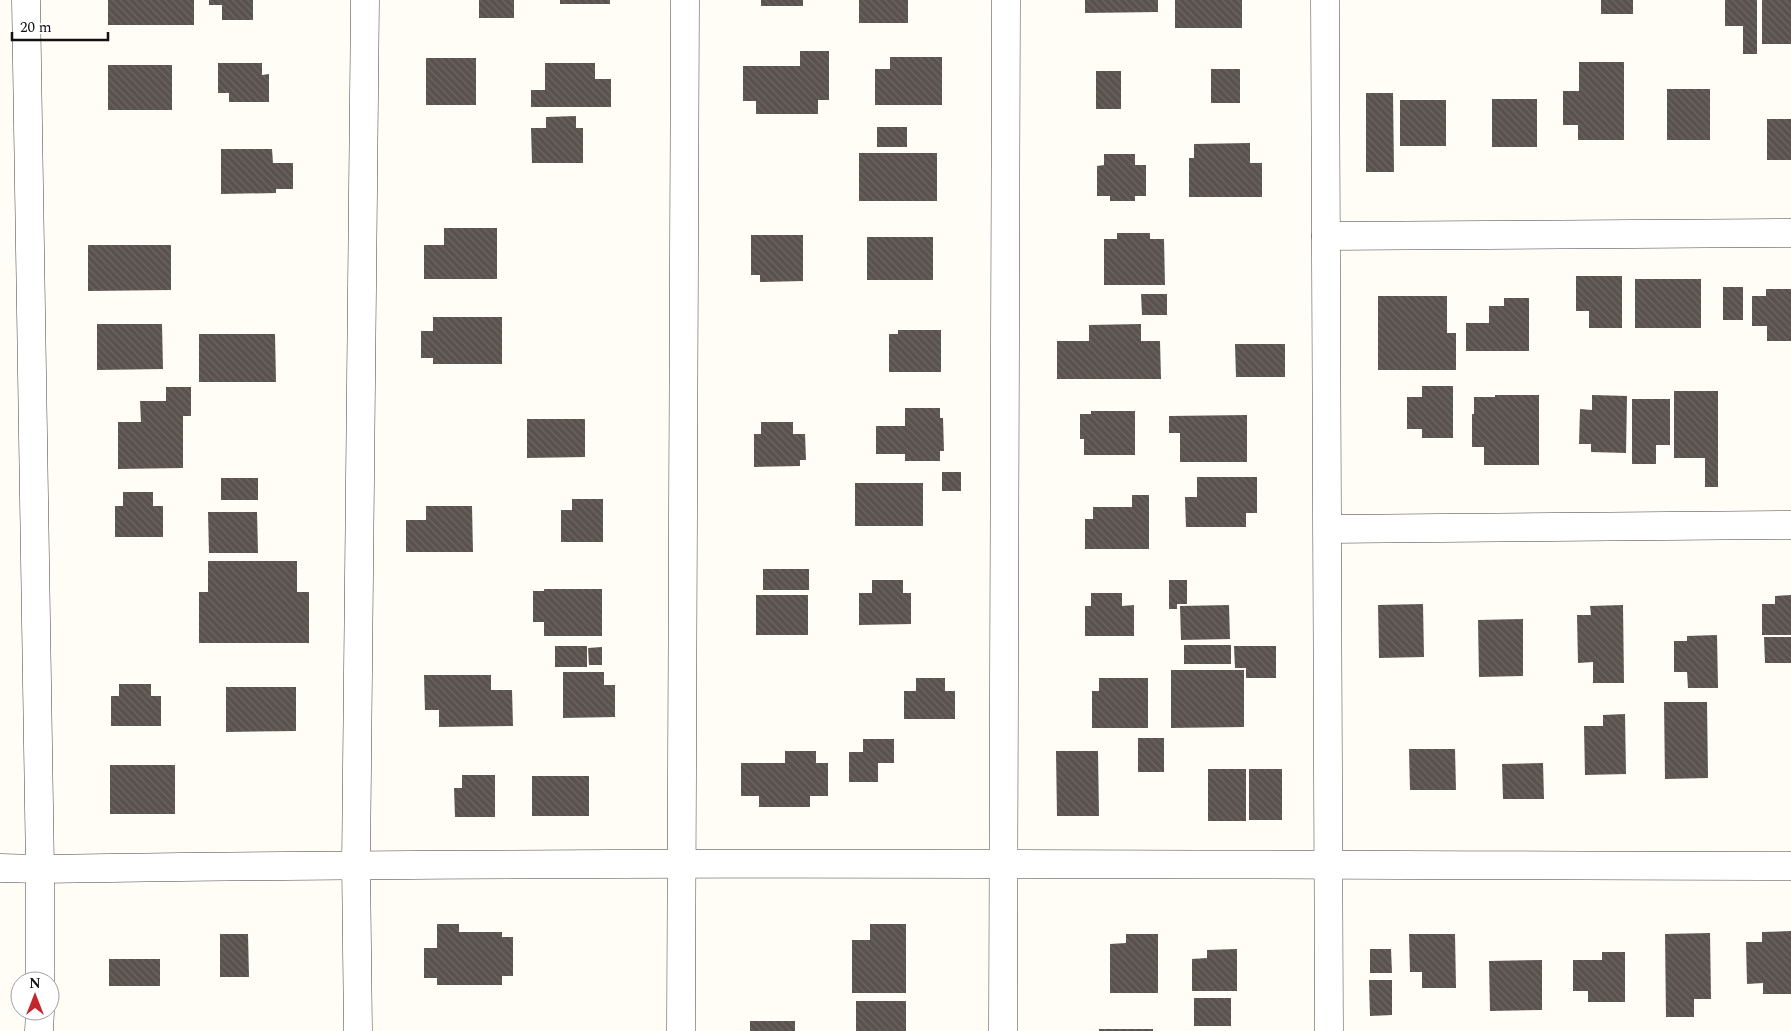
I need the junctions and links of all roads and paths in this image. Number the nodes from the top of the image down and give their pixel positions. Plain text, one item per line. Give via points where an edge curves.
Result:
1 (26, 0) edge
2 (364, 0) edge
3 (685, 0) edge
4 (1006, 0) edge
5 (1325, 0) edge
6 (1791, 233) edge
7 (1326, 236) junction
8 (1791, 525) edge
9 (1328, 529) junction
10 (681, 863) junction
11 (1004, 863) junction
12 (356, 864) junction
13 (1328, 865) junction
14 (1791, 866) edge
15 (0, 868) edge
16 (40, 869) junction
17 (40, 971) edge
18 (358, 1031) edge
19 (681, 1031) edge
20 (1003, 1031) edge
21 (1330, 1031) edge

1 - 16 street
2 - 12 street
3 - 10 street
4 - 11 street
5 - 7 street
6 - 7 street
7 - 9 street
8 - 9 street
9 - 13 street
10 - 11 street
10 - 12 street
10 - 19 street
11 - 13 street
11 - 20 street
12 - 16 street
12 - 18 street
13 - 14 street
13 - 21 street
15 - 16 street
16 - 17 street

